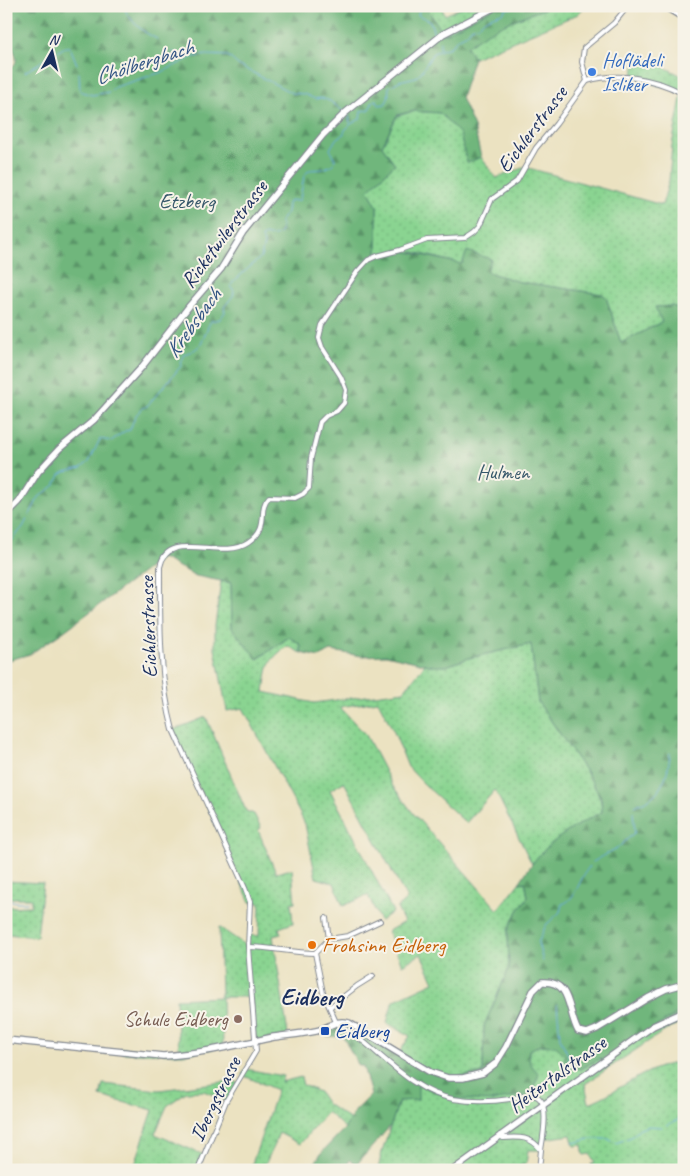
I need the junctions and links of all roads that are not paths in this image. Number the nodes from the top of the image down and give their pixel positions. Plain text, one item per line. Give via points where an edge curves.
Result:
1 (497, 6) edge
2 (628, 6) edge
3 (664, 6) edge
4 (684, 18) edge
5 (587, 81) junction
6 (682, 93) dead end
7 (6, 515) edge
8 (326, 918) dead end
9 (380, 921) dead end
10 (329, 939) junction
11 (248, 947) junction
12 (315, 953) junction
13 (373, 976) dead end
14 (684, 984) edge
15 (330, 1007) junction
16 (684, 1012) edge
17 (336, 1022) junction
18 (6, 1040) edge
19 (256, 1041) junction
20 (544, 1104) junction
21 (500, 1135) junction
22 (542, 1150) junction
23 (198, 1170) edge
24 (453, 1170) edge
25 (539, 1170) edge

1 - 7 street, Ricketwilerstrasse via 444,34 357,102 323,135 243,233 221,269 141,368 94,420 38,472 19,502
2 - 5 street via 614,23 584,48 582,62
3 - 4 street
5 - 6 street via 607,76 633,78
5 - 11 street, Eichlerstrasse via 536,148 517,181 492,199 474,232 465,238 427,240 377,256 357,272 322,325 319,338 346,390 344,403 320,422 311,458 309,488 295,498 269,497 265,501 258,534 247,544 233,549 180,547 169,550 162,558 162,651 168,710 173,730 250,902
8 - 10 street
9 - 10 street via 348,936
10 - 12 street
11 - 12 street
11 - 19 street, Eichlerstrasse
12 - 15 street via 323,993
13 - 15 street
14 - 17 street via 654,995 587,1033 578,1031 565,993 558,985 542,982 533,991 496,1064 483,1073 463,1078 448,1078 430,1072 349,1023
15 - 17 street
16 - 20 street, Heitertalstrasse via 652,1026
17 - 19 street via 316,1031
17 - 20 street via 434,1094 475,1101 533,1096
18 - 19 street via 163,1056
19 - 23 street, Ibergstrasse via 256,1051 226,1101
20 - 21 street, Heitertalstrasse
20 - 22 street
21 - 22 street via 531,1140
21 - 24 street, Heitertalstrasse
22 - 25 street

